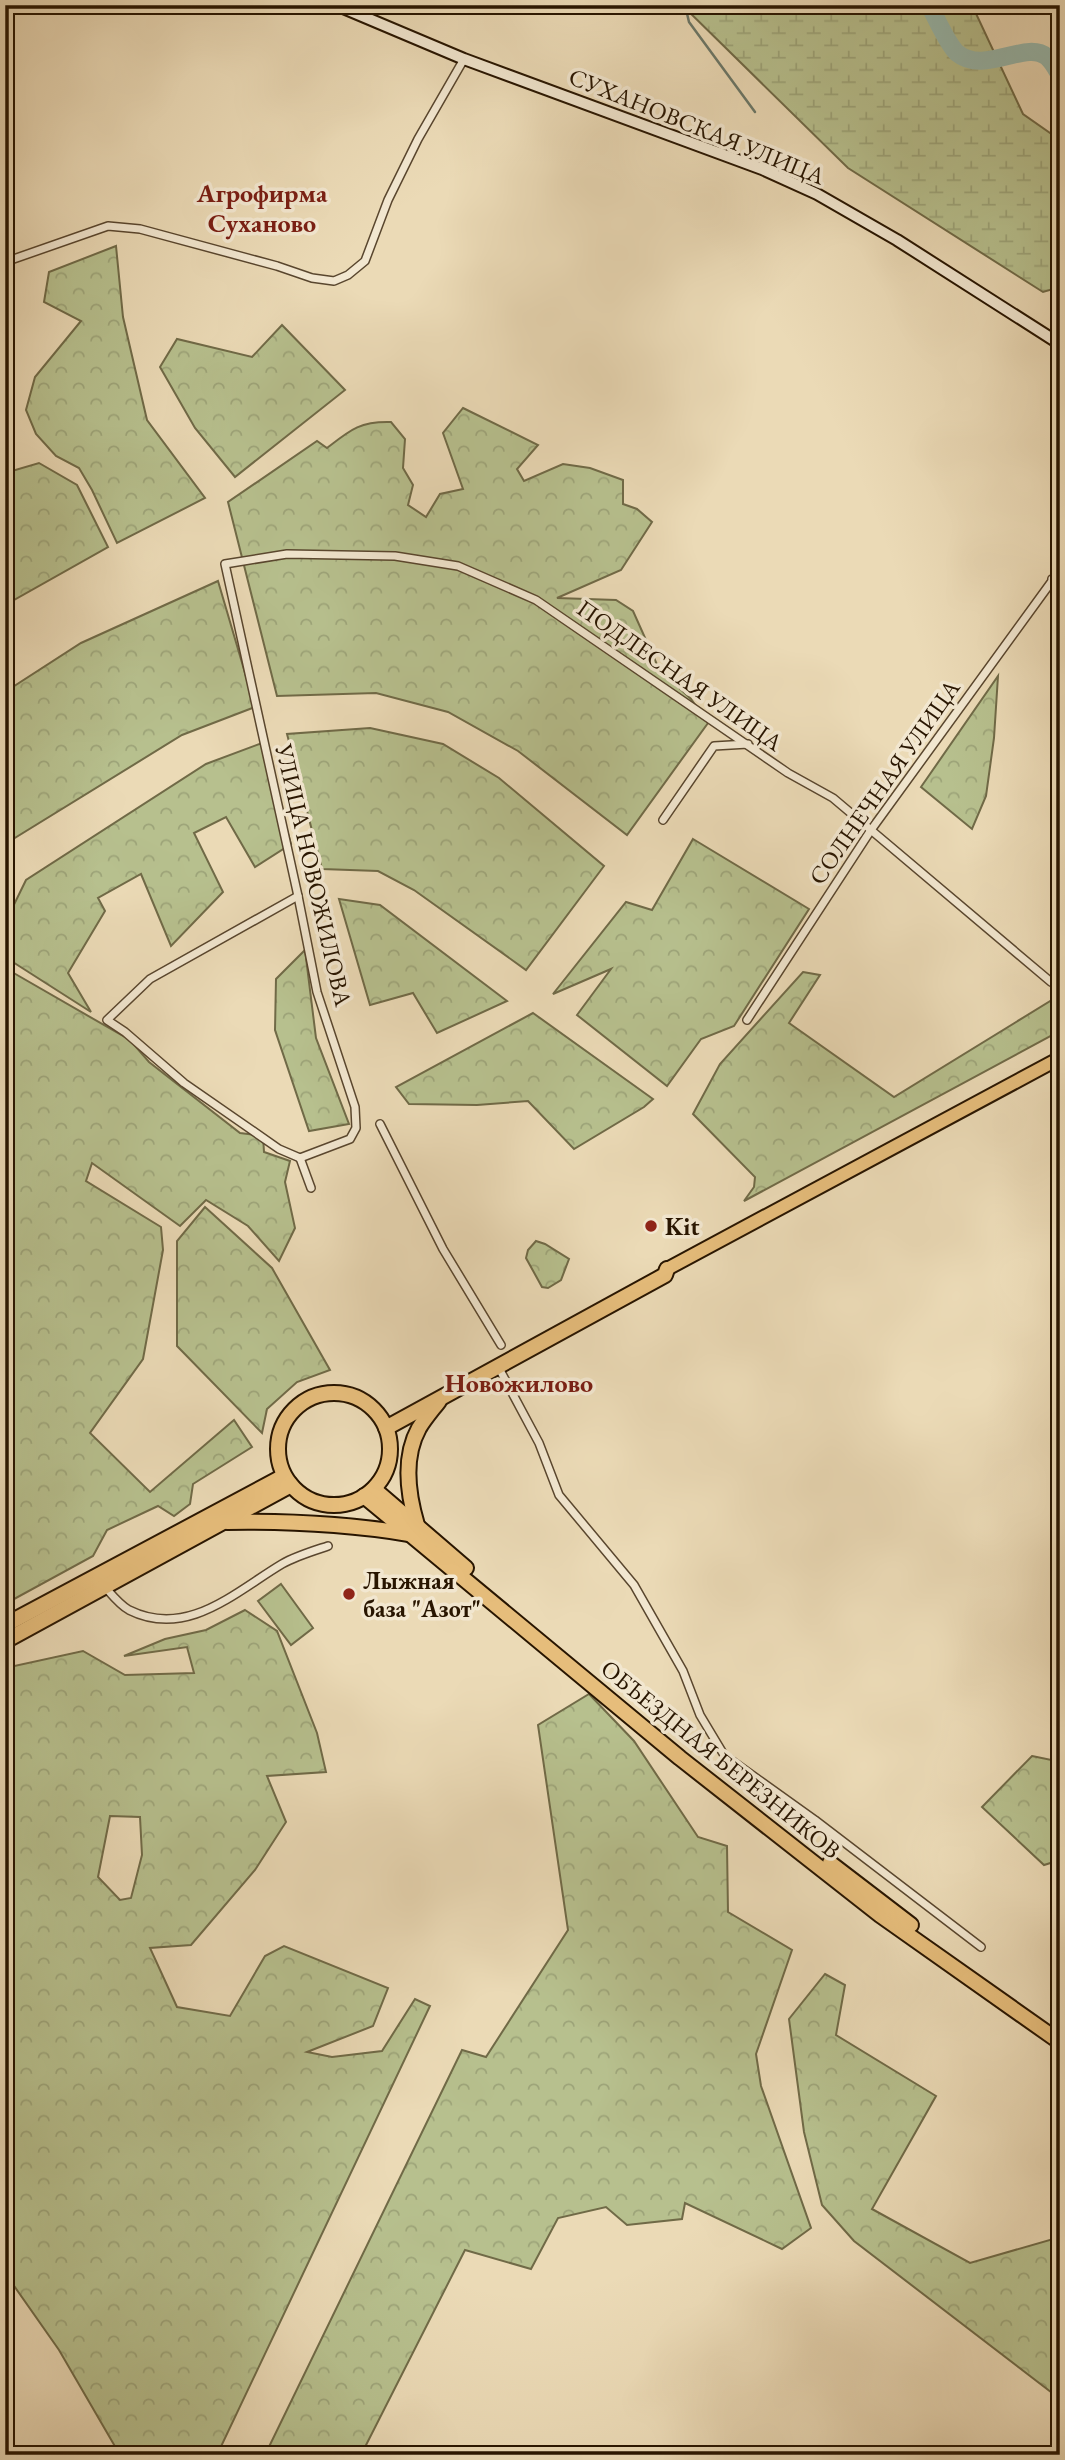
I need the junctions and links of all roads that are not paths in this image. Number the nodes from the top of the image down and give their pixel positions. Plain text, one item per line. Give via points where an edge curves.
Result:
1 (336, 5) edge
2 (464, 59) junction
3 (5, 262) edge
4 (1060, 344) edge
5 (225, 564) joint
6 (1060, 570) edge
7 (1052, 579) junction
8 (1060, 608) edge
9 (748, 744) junction
10 (663, 820) dead end
11 (871, 830) junction
12 (298, 896) junction
13 (1060, 977) edge
14 (747, 1020) dead end
15 (1060, 1058) edge
16 (380, 1124) dead end
17 (300, 1158) junction
18 (311, 1188) dead end
19 (667, 1269) junction
20 (501, 1345) dead end
21 (501, 1372) dead end
22 (441, 1398) junction
23 (385, 1424) junction
24 (288, 1480) junction
25 (369, 1493) junction
26 (222, 1522) junction
27 (414, 1530) junction
28 (328, 1546) dead end
29 (104, 1587) junction
30 (5, 1625) edge
31 (5, 1641) edge
32 (981, 1947) dead end
33 (1060, 2032) edge
34 (1060, 2042) edge

1 - 2 street, СУХАНОВСКАЯ УЛИЦА
2 - 3 street via 388,200 365,261 348,275 334,281 312,278 140,229 108,226
2 - 4 street, СУХАНОВСКАЯ УЛИЦА via 762,169 817,194
5 - 9 street, ПОДЛЕСНАЯ УЛИЦА via 287,554 395,556 458,566 536,600
5 - 12 street, УЛИЦА НОВОЖИЛОВА
6 - 7 street, СОЛНЕЧНАЯ УЛИЦА
7 - 8 street
7 - 11 street, СОЛНЕЧНАЯ УЛИЦА
9 - 10 street via 714,746
9 - 11 street, ПОДЛЕСНАЯ УЛИЦА via 833,798
11 - 13 street, ПОДЛЕСНАЯ УЛИЦА via 1051,982
11 - 14 street, СОЛНЕЧНАЯ УЛИЦА
12 - 17 street, УЛИЦА НОВОЖИЛОВА via 317,992 355,1107 356,1128 350,1139
12 - 17 street via 150,979 107,1020 184,1083 279,1149
15 - 19 main road
16 - 20 street via 443,1249
17 - 18 street
19 - 22 highway via 666,1275
19 - 23 highway
21 - 32 street via 539,1443 559,1495 634,1585 724,1755
22 - 23 highway
22 - 27 highway via 418,1429 409,1464
23 - 24 highway via 364,1401 347,1394 319,1395 302,1402 281,1432 278,1450
23 - 25 highway via 390,1456 385,1474
24 - 25 highway via 305,1497 322,1504 341,1505
24 - 26 highway
24 - 30 highway
25 - 27 highway, ОБЪЕЗДНАЯ БЕРЕЗНИКОВ
26 - 27 highway via 288,1521
26 - 29 highway
27 - 33 highway, ОБЪЕЗДНАЯ БЕРЕЗНИКОВ via 671,1742
27 - 34 highway, ОБЪЕЗДНАЯ БЕРЕЗНИКОВ via 680,1758 880,1915
28 - 29 street via 286,1562 194,1616 149,1617 127,1609
29 - 31 highway

